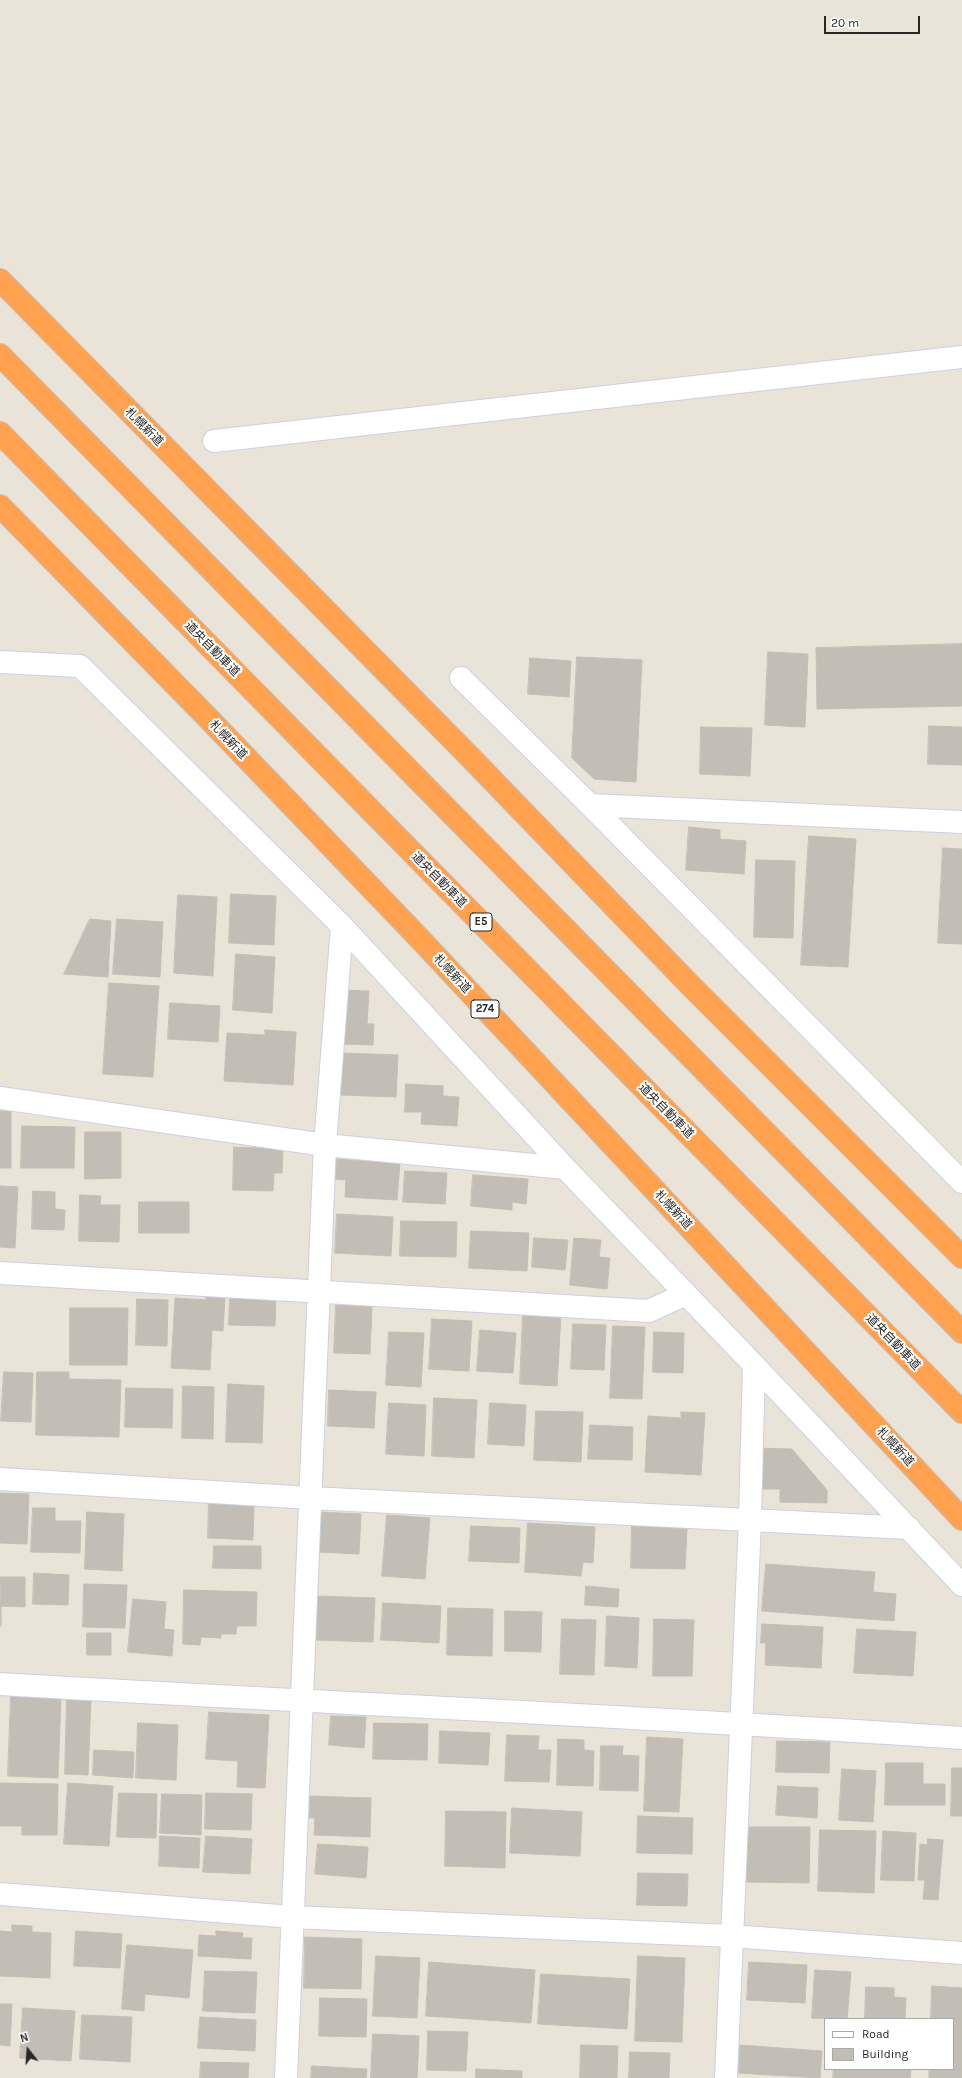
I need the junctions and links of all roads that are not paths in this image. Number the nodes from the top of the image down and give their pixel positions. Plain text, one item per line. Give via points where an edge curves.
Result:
1 (0, 280) edge
2 (0, 355) edge
3 (962, 357) edge
4 (0, 433) edge
5 (214, 441) dead end
6 (0, 506) edge
7 (0, 662) edge
8 (461, 678) dead end
9 (590, 804) junction
10 (962, 822) edge
11 (342, 926) junction
12 (0, 1098) edge
13 (325, 1145) junction
14 (565, 1168) junction
15 (962, 1182) edge
16 (962, 1257) edge
17 (0, 1273) edge
18 (318, 1293) junction
19 (686, 1294) junction
20 (962, 1332) edge
21 (754, 1365) junction
22 (921, 1370) junction
23 (962, 1412) edge
24 (962, 1417) edge
25 (0, 1479) edge
26 (311, 1498) junction
27 (962, 1519) edge
28 (750, 1520) junction
29 (909, 1528) junction
30 (962, 1585) edge
31 (0, 1684) edge
32 (302, 1702) junction
33 (740, 1723) junction
34 (962, 1738) edge
35 (0, 1894) edge
36 (292, 1917) junction
37 (731, 1936) junction
38 (962, 1953) edge
39 (286, 2078) edge
40 (726, 2078) edge

1 - 16 highway, 札幌新道 via 471,758 691,986
2 - 20 highway
3 - 5 street
4 - 22 highway, 道央自動車道 / E5
6 - 27 highway, 札幌新道 / 274 via 420,939
7 - 11 street via 80,666
8 - 9 street
9 - 10 street
9 - 15 street
11 - 13 street
11 - 14 street
12 - 13 street
13 - 14 street
13 - 18 street
14 - 19 street
17 - 18 street
18 - 19 street via 649,1311
18 - 26 street
19 - 21 street
21 - 28 street
21 - 29 street
22 - 23 highway, 道央自動車道 / E5
22 - 24 highway
25 - 26 street
26 - 28 street
26 - 32 street
28 - 29 street
28 - 33 street
29 - 30 street
31 - 32 street
32 - 33 street
32 - 36 street
33 - 34 street
33 - 37 street
35 - 36 street
36 - 37 street
36 - 39 street
37 - 38 street
37 - 40 street

